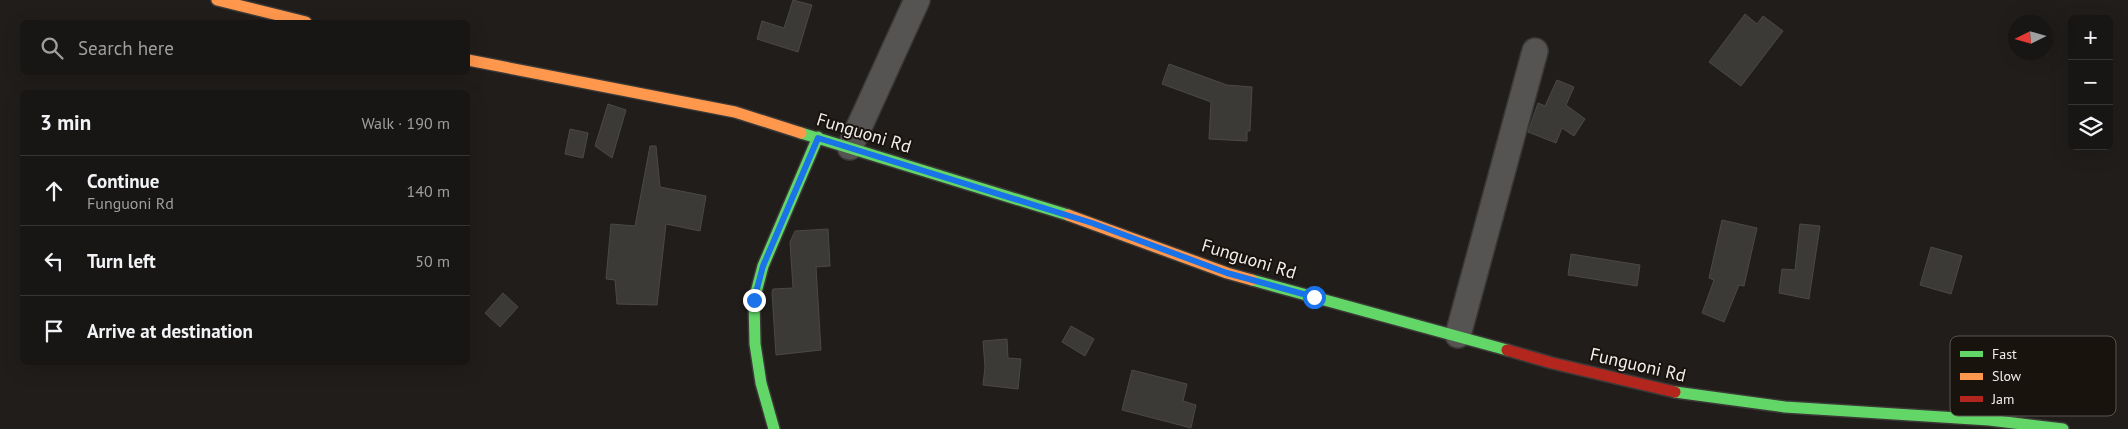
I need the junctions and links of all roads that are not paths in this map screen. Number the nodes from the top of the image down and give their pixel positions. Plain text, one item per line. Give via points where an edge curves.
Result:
1 (217, 0) edge
2 (917, 0) edge
3 (298, 20) edge
4 (1534, 51) dead end
5 (470, 60) edge
6 (818, 138) junction
7 (850, 147) junction
8 (1458, 335) junction
9 (774, 429) edge
10 (2063, 429) edge

1 - 3 street
2 - 7 street
4 - 8 street
5 - 6 street, Funguoni Rd via 735,112
6 - 7 street, Funguoni Rd
6 - 9 street via 763,266 754,300 758,364
7 - 8 street, Funguoni Rd via 1092,223 1227,273
8 - 10 street, Funguoni Rd via 1552,363 1678,394 1785,407 1989,420

